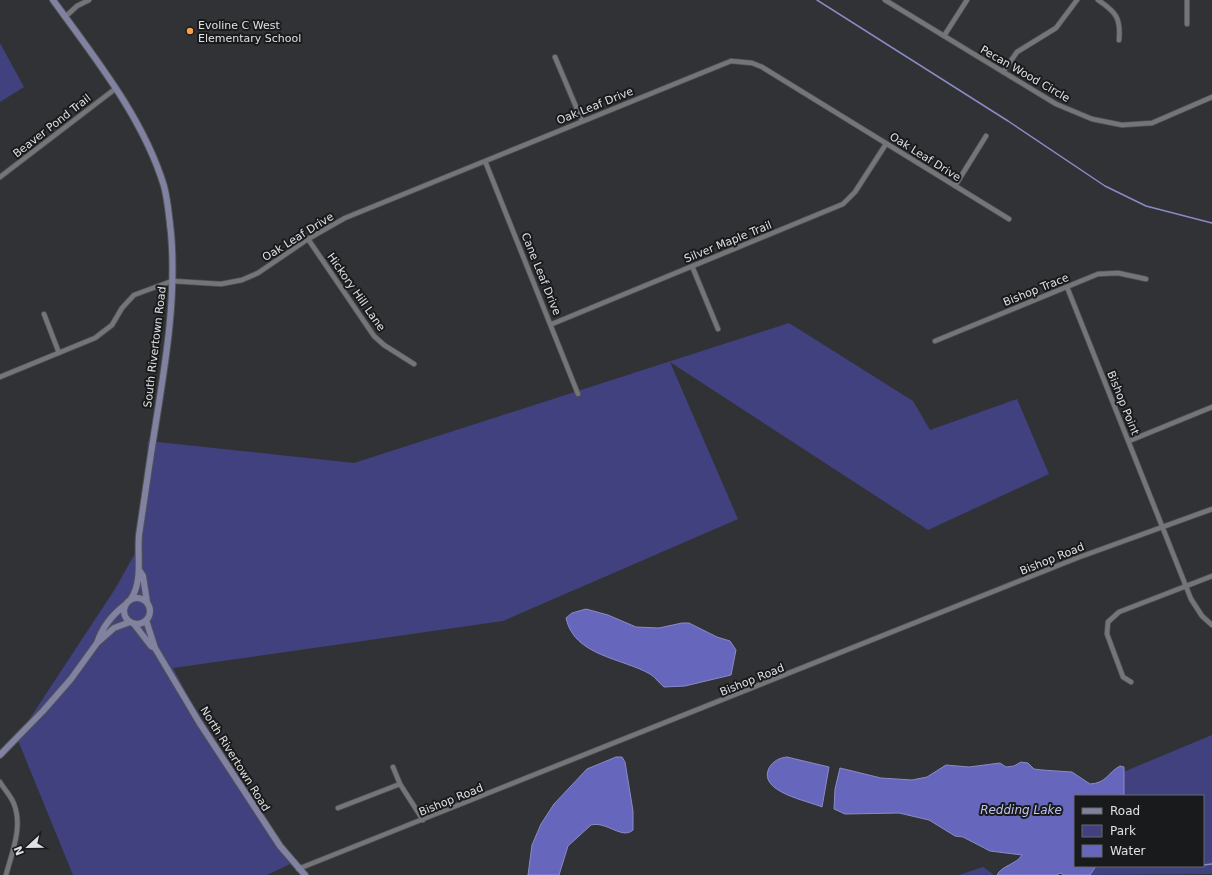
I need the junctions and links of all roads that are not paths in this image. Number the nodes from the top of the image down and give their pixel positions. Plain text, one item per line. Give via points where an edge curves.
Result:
1 (53, 0) edge
2 (89, 0) edge
3 (885, 0) edge
4 (967, 0) edge
5 (1077, 0) edge
6 (1098, 0) edge
7 (1187, 0) edge
8 (65, 17) junction
9 (1187, 24) dead end
10 (944, 36) junction
11 (1119, 40) dead end
12 (555, 57) dead end
13 (1003, 72) junction
14 (115, 89) junction
15 (1212, 97) edge
16 (582, 121) junction
17 (986, 136) dead end
18 (886, 144) junction
19 (484, 161) junction
20 (0, 177) edge
21 (955, 186) junction
22 (1009, 220) dead end
23 (308, 239) junction
24 (692, 266) junction
25 (1146, 279) dead end
26 (172, 281) junction
27 (1067, 287) junction
28 (44, 314) dead end
29 (552, 324) junction
30 (718, 329) dead end
31 (935, 341) dead end
32 (59, 352) junction
33 (414, 364) dead end
34 (0, 376) edge
35 (578, 394) dead end
36 (1212, 407) edge
37 (1129, 441) junction
38 (1212, 508) edge
39 (1163, 527) junction
40 (139, 570) junction
41 (1212, 576) edge
42 (1185, 586) junction
43 (131, 599) junction
44 (147, 602) junction
45 (125, 606) junction
46 (146, 620) junction
47 (132, 623) junction
48 (1212, 625) edge
49 (97, 643) junction
50 (156, 648) junction
51 (1131, 682) dead end
52 (0, 755) edge
53 (393, 767) dead end
54 (0, 782) edge
55 (400, 784) junction
56 (338, 808) dead end
57 (423, 820) junction
58 (298, 869) junction
59 (6, 875) edge
60 (305, 875) edge

1 - 8 main road, South Rivertown Road
2 - 8 street via 76,6
3 - 10 street, Pecan Wood Circle
4 - 10 street
5 - 13 street via 1056,28 1016,52
6 - 11 street via 1116,15 1120,27
7 - 9 street
8 - 14 main road, South Rivertown Road
10 - 13 street, Pecan Wood Circle
12 - 16 street
13 - 15 street, Pecan Wood Circle via 1056,104 1092,119 1122,125 1152,123
14 - 20 street, Beaver Pond Trail
14 - 26 main road, South Rivertown Road via 140,130 157,165 164,187 171,232
16 - 18 street, Oak Leaf Drive via 721,64 741,61 762,67
16 - 19 street, Oak Leaf Drive
17 - 21 street
18 - 21 street, Oak Leaf Drive
18 - 24 street, Silver Maple Trail via 856,192 843,204
19 - 23 street, Oak Leaf Drive via 345,218
19 - 29 street, Cane Leaf Drive
21 - 22 street, Oak Leaf Drive
23 - 26 street, Oak Leaf Drive via 258,273 242,280 221,284
23 - 33 street, Hickory Hill Lane via 374,336
24 - 29 street, Silver Maple Trail
24 - 30 street
25 - 27 street, Bishop Trace via 1118,273 1098,274
26 - 32 street via 134,295 112,325 95,338
26 - 40 main road, South Rivertown Road via 161,384 139,536
27 - 31 street, Bishop Trace
27 - 37 street, Bishop Point
28 - 32 street
29 - 35 street, Cane Leaf Drive
32 - 34 street
36 - 37 street
37 - 39 street, Bishop Point
38 - 39 street, Bishop Road
39 - 42 street, Bishop Point
39 - 57 street, Bishop Road via 1077,558
40 - 43 main road via 137,587
40 - 44 main road via 143,576
41 - 42 street
42 - 48 street, Bishop Point via 1202,616
42 - 51 street via 1119,612 1108,622 1107,634 1124,677
43 - 44 main road via 139,598
43 - 45 main road
44 - 46 main road via 150,609
45 - 47 main road via 125,617
45 - 49 main road via 112,616 100,632
46 - 47 main road via 138,624
46 - 50 main road, North Rivertown Road
47 - 49 main road via 114,628
47 - 50 main road, North Rivertown Road via 151,646
49 - 52 main road via 71,679
50 - 58 main road, North Rivertown Road via 255,809
53 - 55 street
54 - 59 street via 14,802 17,818 17,837
55 - 56 street
55 - 57 street
57 - 58 street, Bishop Road
58 - 60 main road, North Rivertown Road

